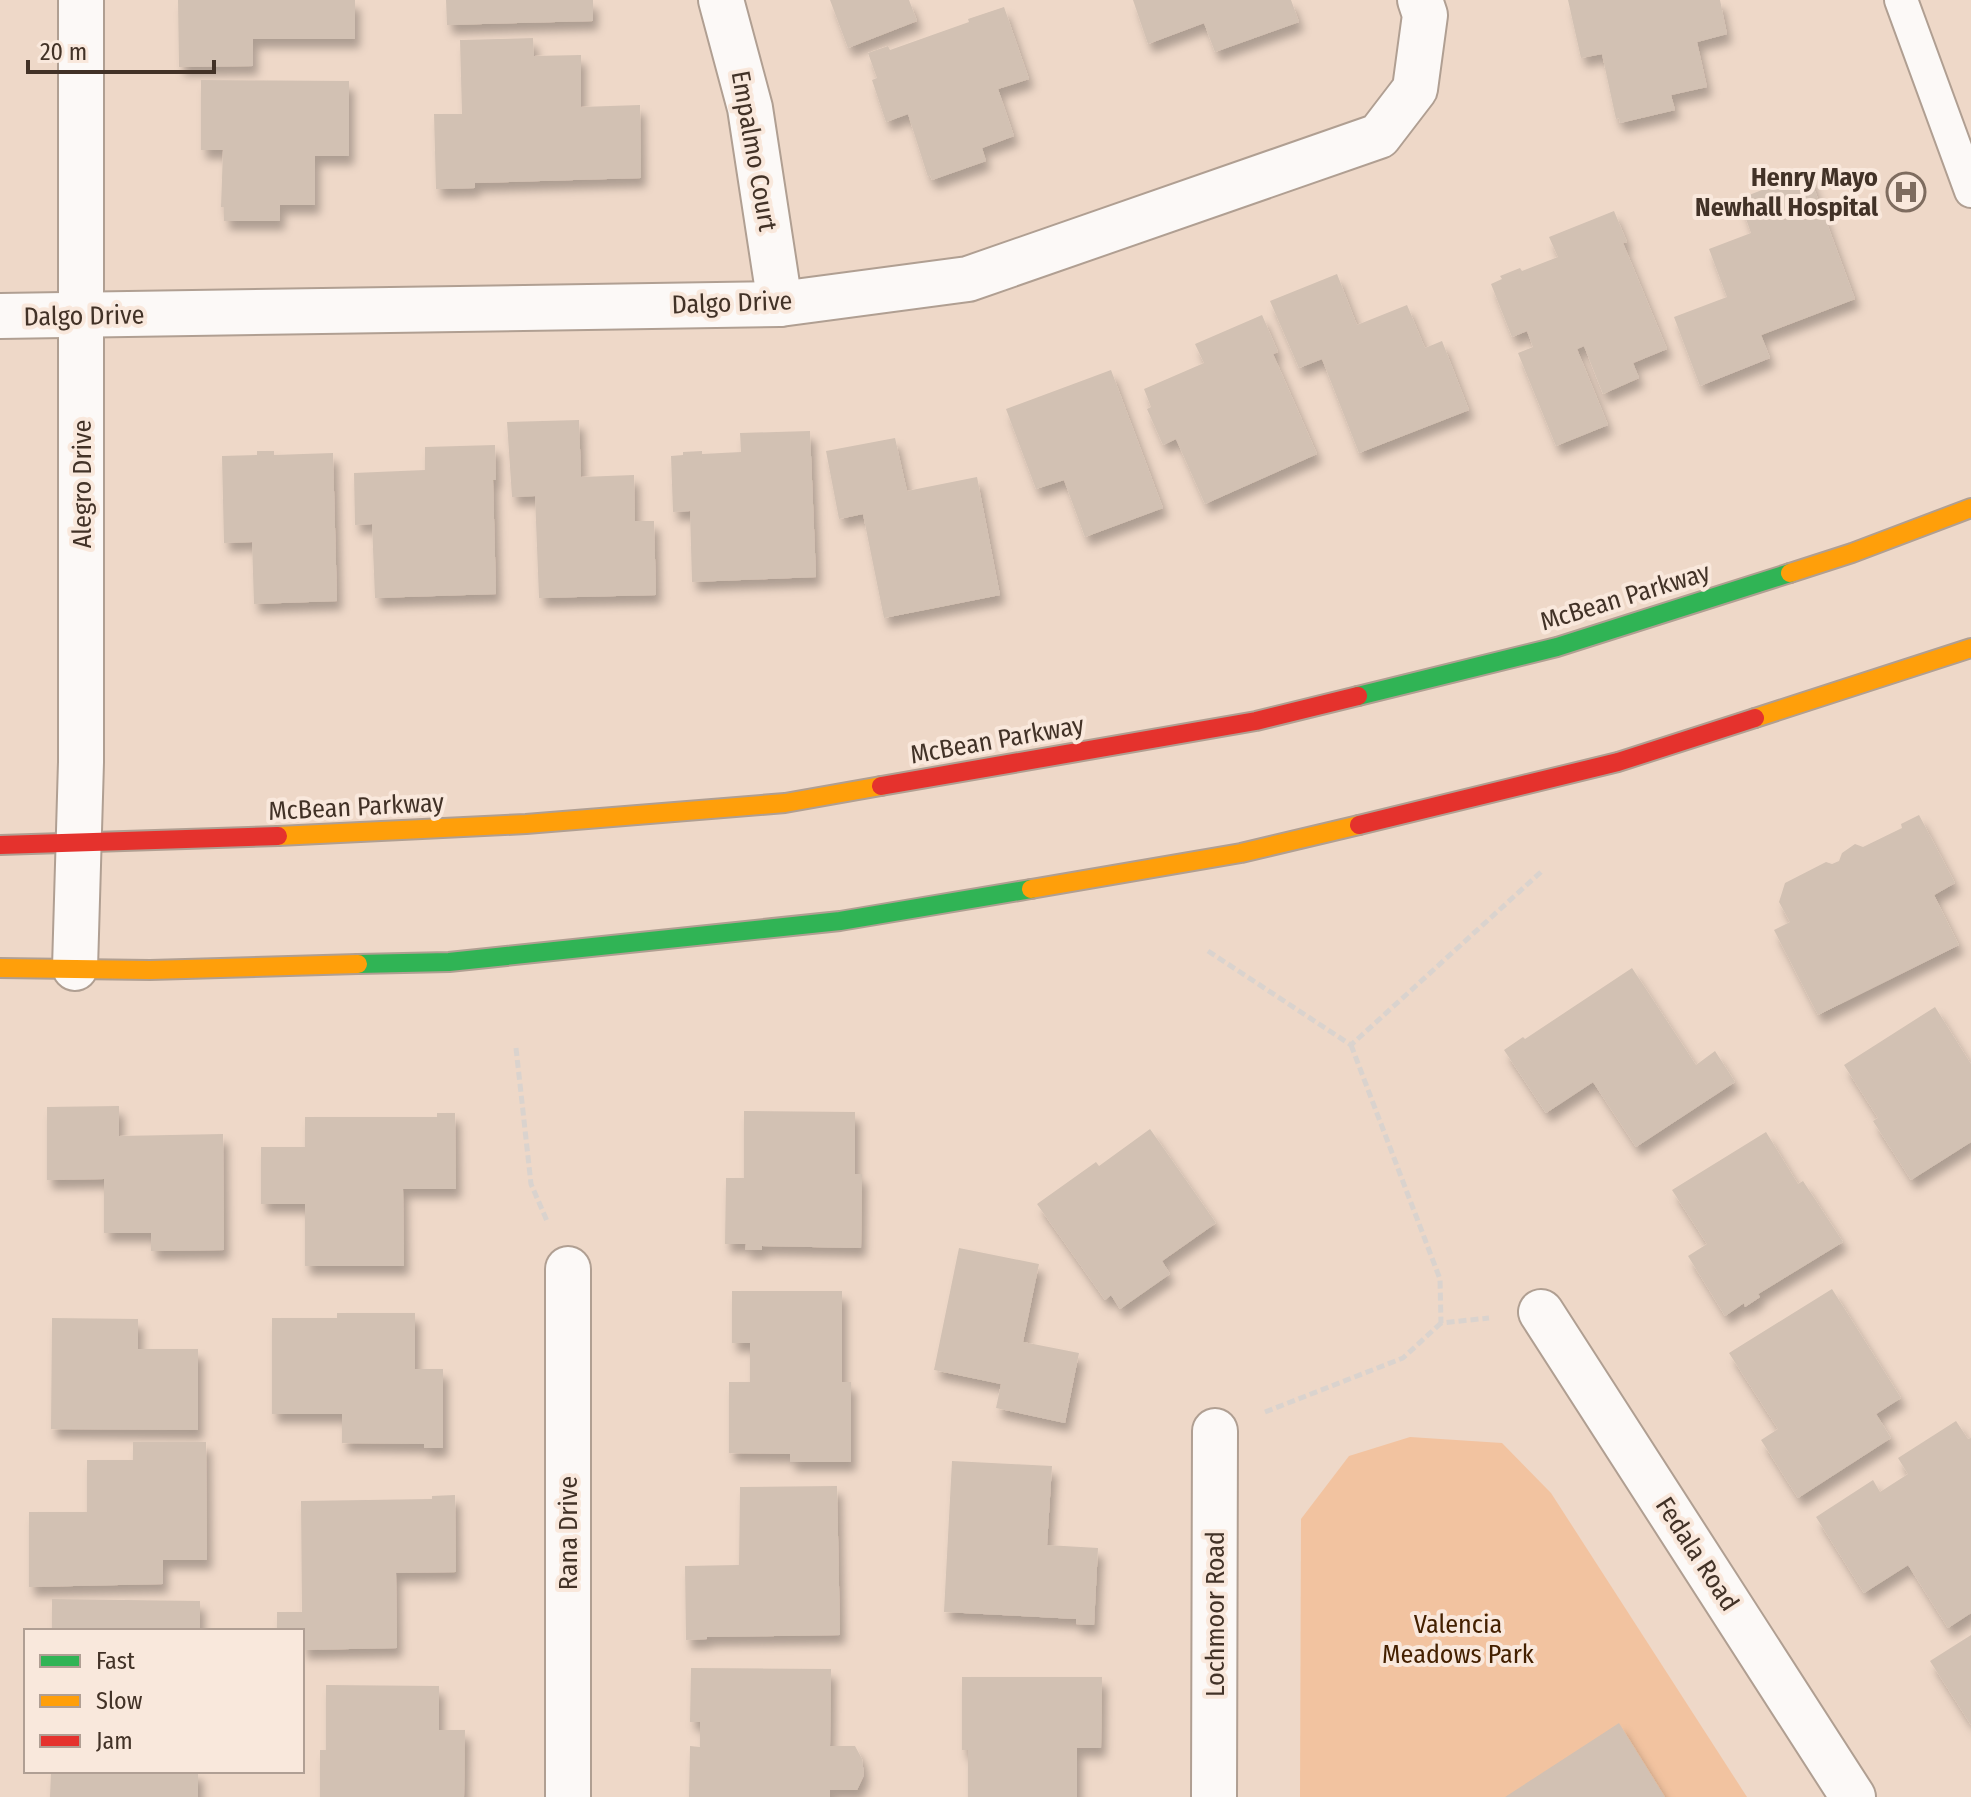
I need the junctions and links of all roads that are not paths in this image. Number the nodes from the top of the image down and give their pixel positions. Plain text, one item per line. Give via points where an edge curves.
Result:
1 (81, 0) edge
2 (721, 0) edge
3 (1420, 0) edge
4 (1901, 0) edge
5 (1971, 191) edge
6 (780, 304) junction
7 (0, 316) edge
8 (82, 316) junction
9 (1971, 508) edge
10 (1971, 648) edge
11 (78, 844) junction
12 (0, 845) edge
13 (0, 968) edge
14 (75, 968) junction
15 (568, 1269) road end
16 (1541, 1312) road end
17 (1215, 1431) road end
18 (568, 1797) edge
19 (1214, 1797) edge
20 (1853, 1797) edge

1 - 8 street, Alegro Drive
2 - 6 street, Empalmo Court via 750,108
3 - 6 street, Dalgo Drive via 1425,15 1415,89 1379,136 968,279
4 - 5 lane
6 - 8 street, Dalgo Drive
7 - 8 street, Dalgo Drive
8 - 11 street, Alegro Drive
9 - 11 main road, McBean Parkway via 1852,553 1557,647 1224,726 785,803 526,824
10 - 14 main road via 1618,762 1241,853 840,921 449,962
11 - 12 main road, McBean Parkway
11 - 14 street, Alegro Drive
13 - 14 main road
15 - 18 street, Rana Drive
16 - 20 street, Fedala Road
17 - 19 street, Lochmoor Road

